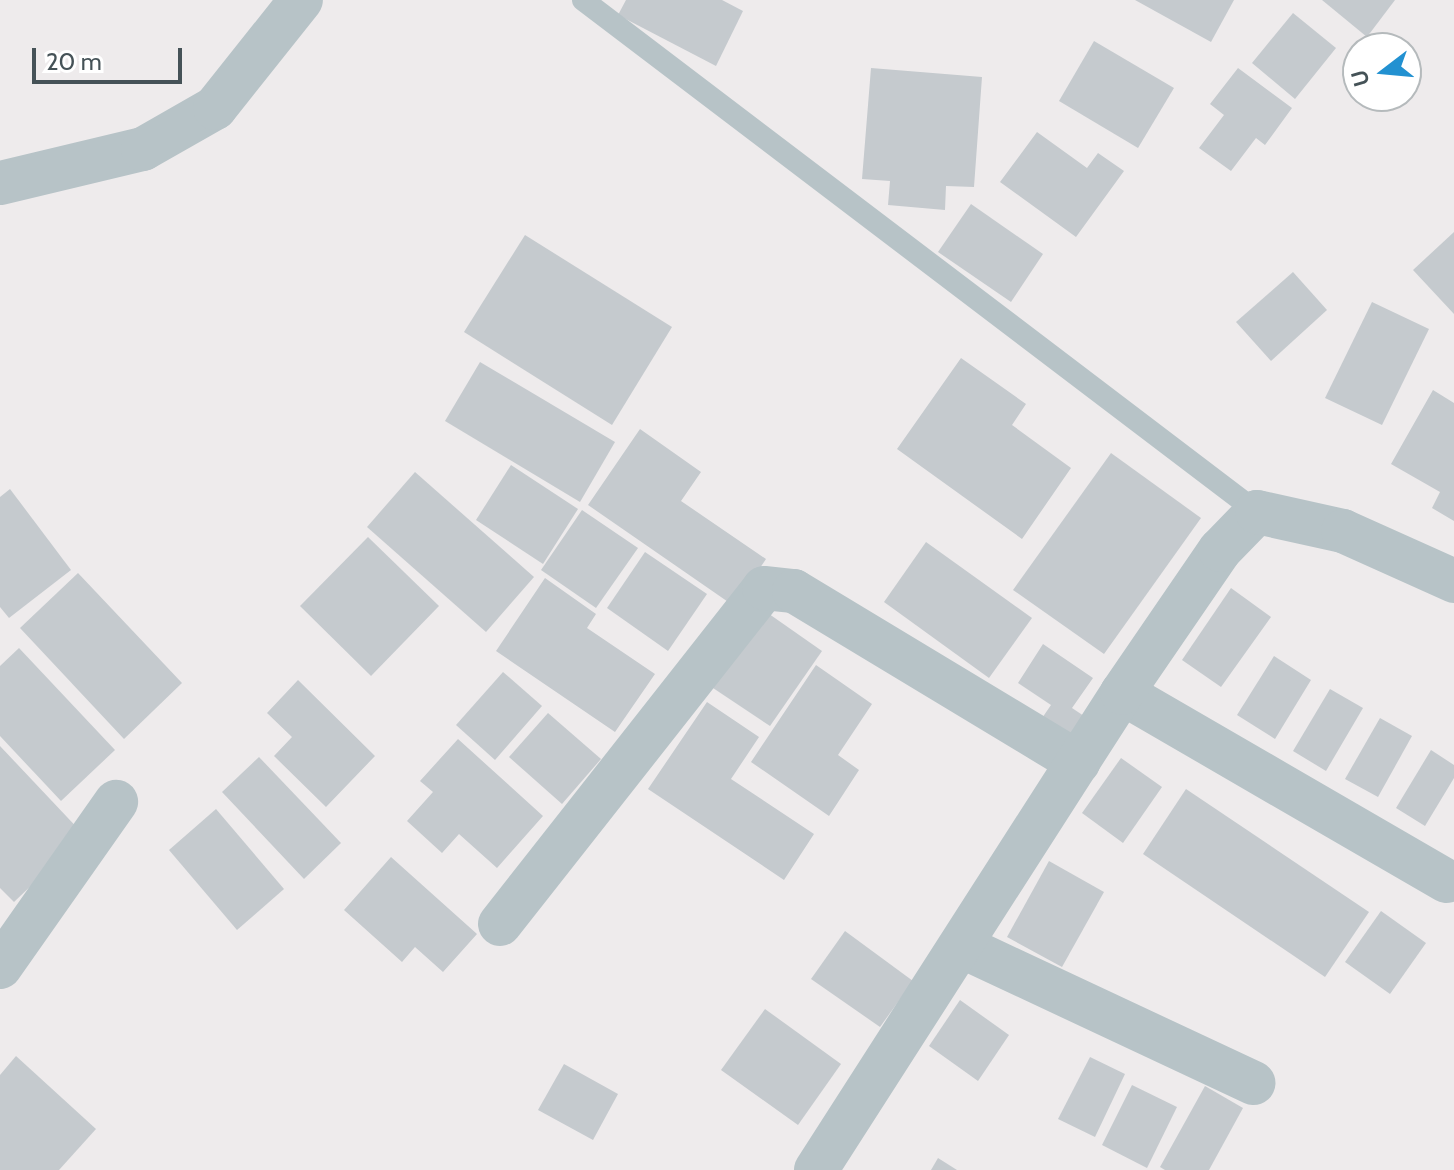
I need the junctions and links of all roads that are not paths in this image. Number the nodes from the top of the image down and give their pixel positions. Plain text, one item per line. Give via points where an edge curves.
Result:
1 (301, 0) edge
2 (583, 0) edge
3 (0, 183) edge
4 (1257, 512) junction
5 (1454, 581) edge
6 (1122, 693) junction
7 (1078, 762) junction
8 (116, 802) dead end
9 (1446, 881) dead end
10 (500, 924) dead end
11 (961, 946) junction
12 (0, 967) edge
13 (1254, 1083) dead end
14 (816, 1170) edge

1 - 3 street via 215,108 143,149
2 - 4 lane
4 - 5 street via 1343,531
4 - 6 street via 1220,550
6 - 7 street
6 - 9 street
7 - 10 street via 794,591 764,588
7 - 11 street
8 - 12 street
11 - 13 street
11 - 14 street

